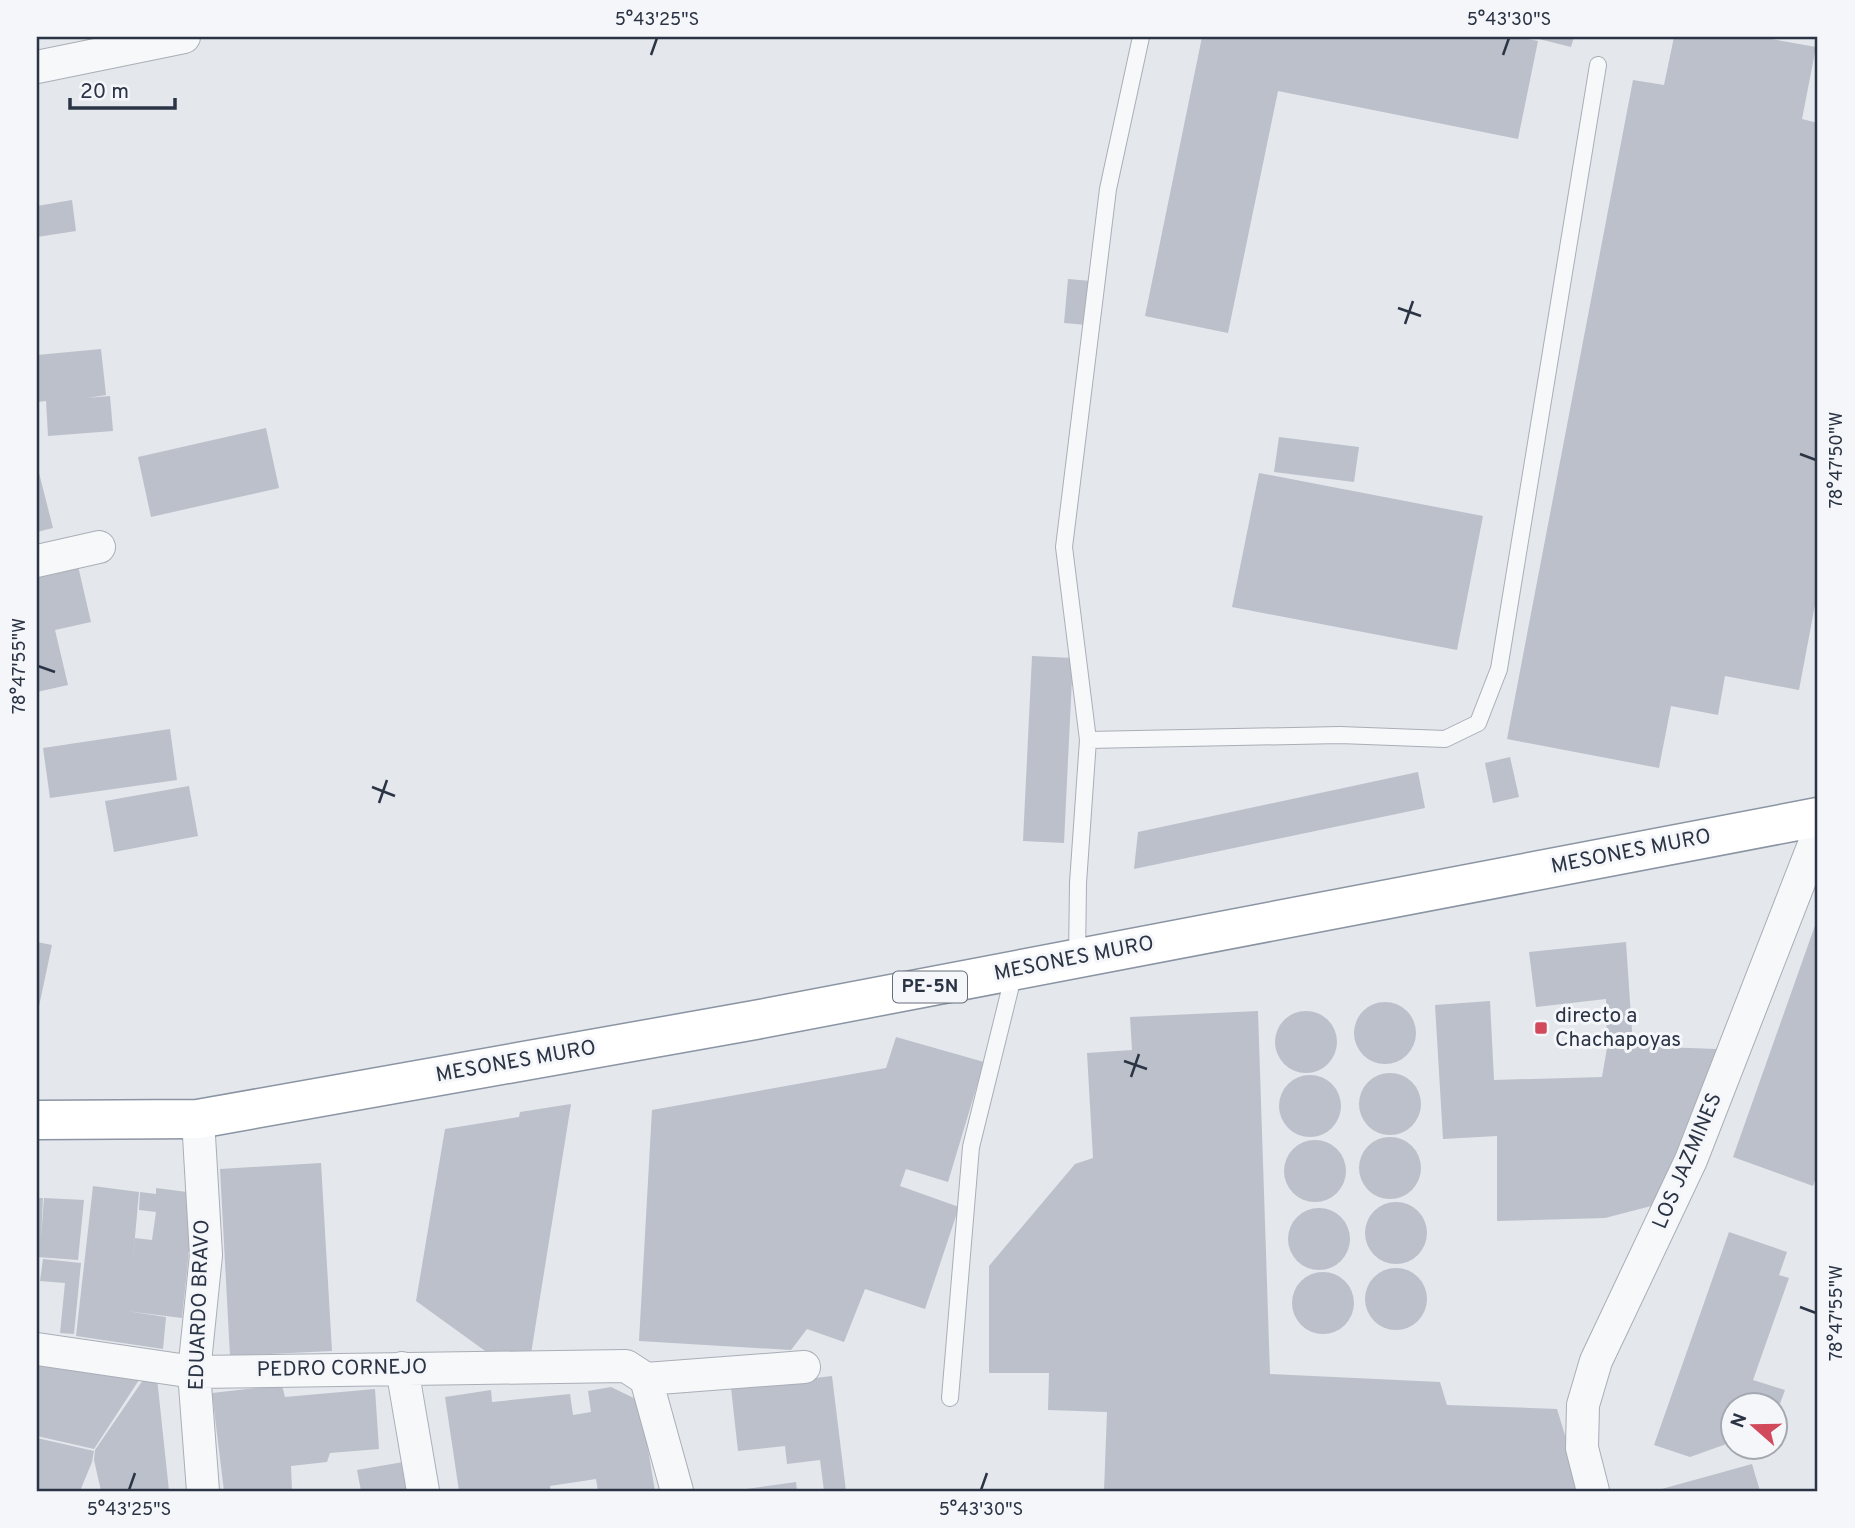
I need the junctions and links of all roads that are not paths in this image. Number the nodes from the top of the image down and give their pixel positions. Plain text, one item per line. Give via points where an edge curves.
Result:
1 (184, 37) edge
2 (1141, 37) edge
3 (1598, 65) dead end
4 (37, 67) edge
5 (99, 547) dead end
6 (37, 561) edge
7 (1088, 740) junction
8 (1818, 817) edge
9 (1818, 834) edge
10 (1077, 958) junction
11 (1014, 970) junction
12 (198, 1119) junction
13 (37, 1120) edge
14 (37, 1349) edge
15 (804, 1367) dead end
16 (402, 1368) junction
17 (194, 1372) junction
18 (646, 1379) junction
19 (950, 1398) dead end
20 (203, 1491) edge
21 (423, 1491) edge
22 (677, 1491) edge
23 (1593, 1491) edge

1 - 4 street
2 - 7 lane via 1108,189 1064,547
3 - 7 lane via 1499,669 1478,723 1444,739 1340,735
5 - 6 street
7 - 10 lane
8 - 10 highway, MESONES MURO / PE-5N
9 - 23 street, LOS JAZMINES via 1691,1160 1596,1361 1584,1405 1583,1437
10 - 11 highway, MESONES MURO / PE-5N
11 - 12 highway, MESONES MURO / PE-5N
11 - 19 lane via 971,1147
12 - 13 highway, MESONES MURO / PE-5N
12 - 17 street, EDUARDO BRAVO via 206,1255
14 - 17 street, PEDRO CORNEJO
15 - 18 street
16 - 17 street, PEDRO CORNEJO
16 - 18 street, PEDRO CORNEJO via 626,1366
16 - 21 street
17 - 20 street, EDUARDO BRAVO
18 - 22 street

